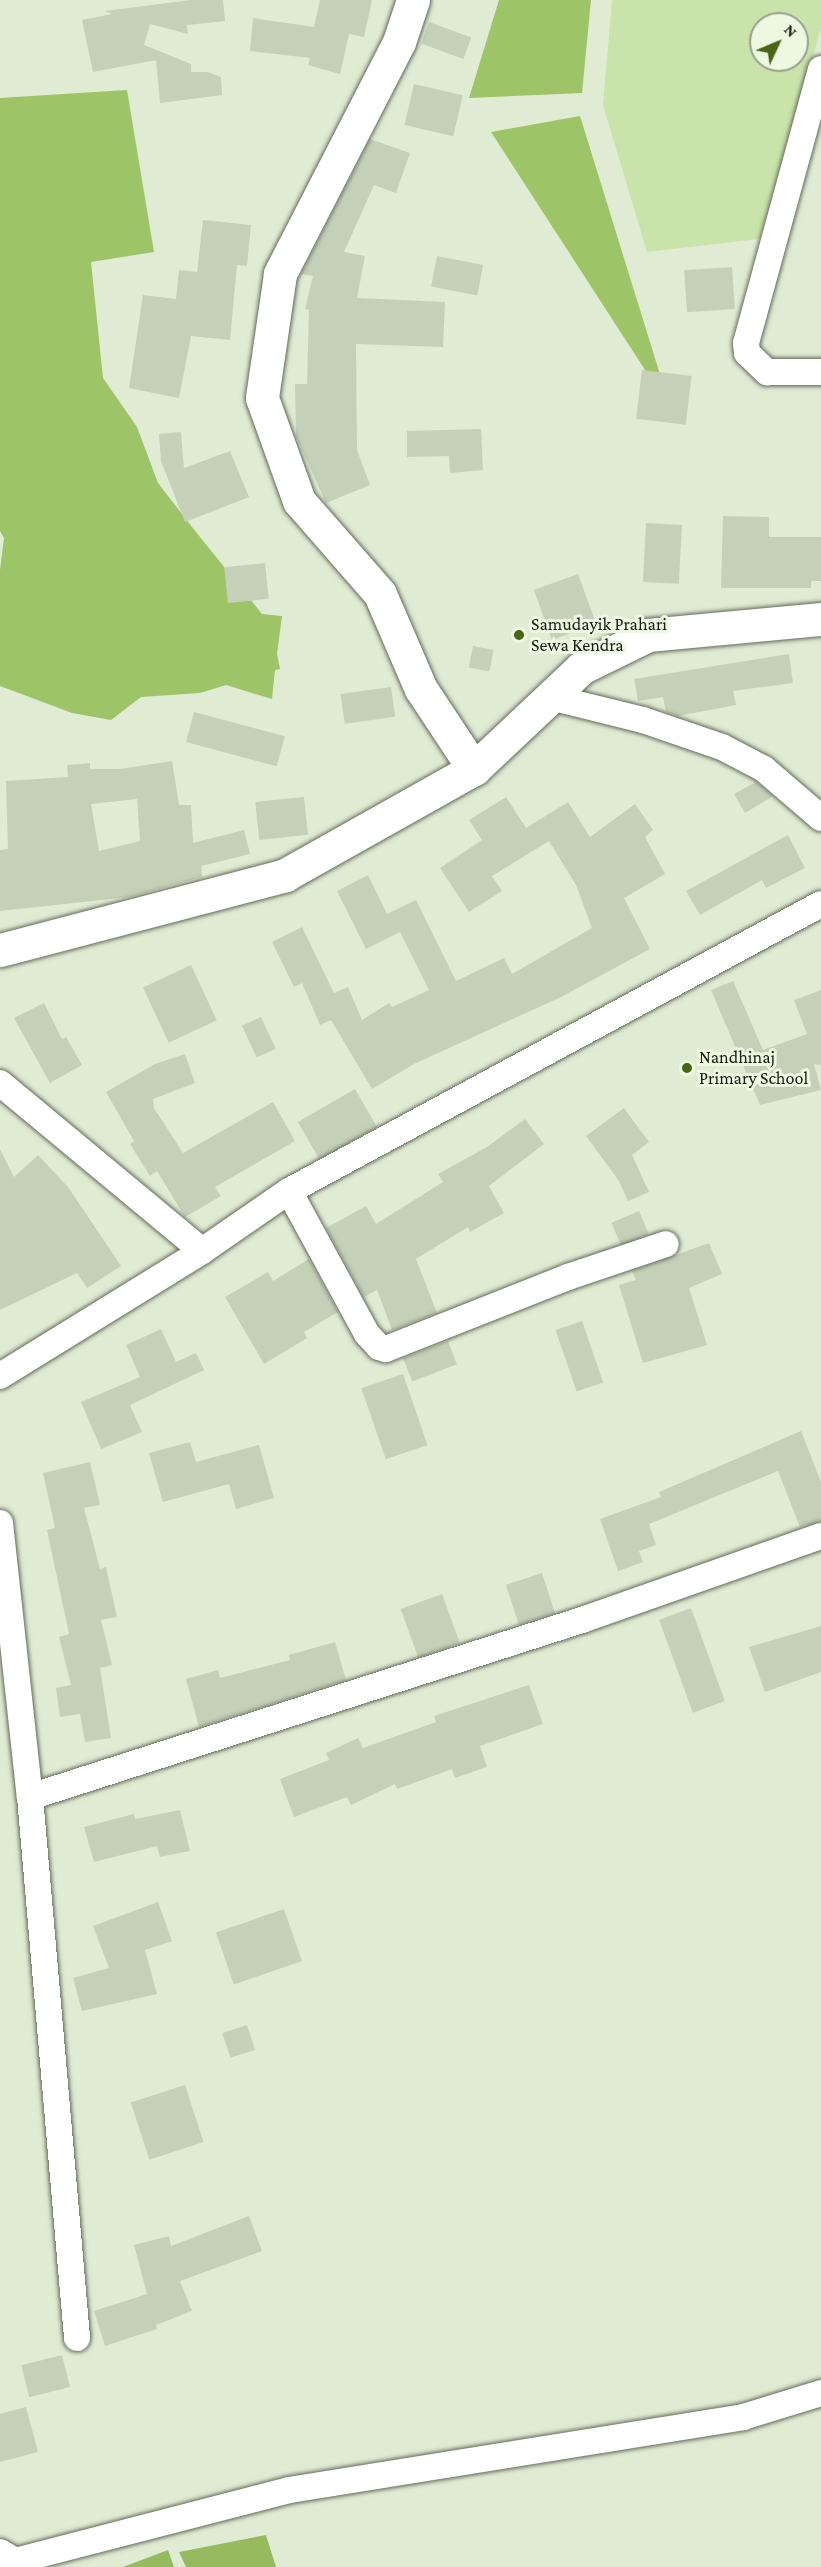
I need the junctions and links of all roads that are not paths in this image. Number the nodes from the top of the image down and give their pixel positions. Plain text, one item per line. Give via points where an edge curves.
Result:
1 (414, 0) edge
2 (821, 69) edge
3 (821, 372) edge
4 (821, 619) edge
5 (554, 698) junction
6 (474, 769) junction
7 (821, 818) edge
8 (821, 904) edge
9 (0, 950) edge
10 (0, 1083) edge
11 (289, 1191) junction
12 (666, 1244) dead end
13 (202, 1251) junction
14 (0, 1376) edge
15 (0, 1523) edge
16 (821, 1536) edge
17 (30, 1797) junction
18 (77, 2338) dead end
19 (821, 2393) edge
20 (0, 2552) edge

1 - 6 street via 399,42 280,273 262,398 299,501 380,594 421,689
2 - 3 street via 746,343 747,353 767,372
4 - 5 street via 648,635 581,668
5 - 6 street
5 - 7 street via 643,720 722,747 764,769
6 - 9 street via 285,875
8 - 11 street
10 - 13 street
11 - 12 street via 367,1334 386,1349 568,1277
11 - 13 street
13 - 14 street
15 - 17 street
16 - 17 street via 582,1620
17 - 18 street
19 - 20 street via 743,2417 290,2490 15,2561

